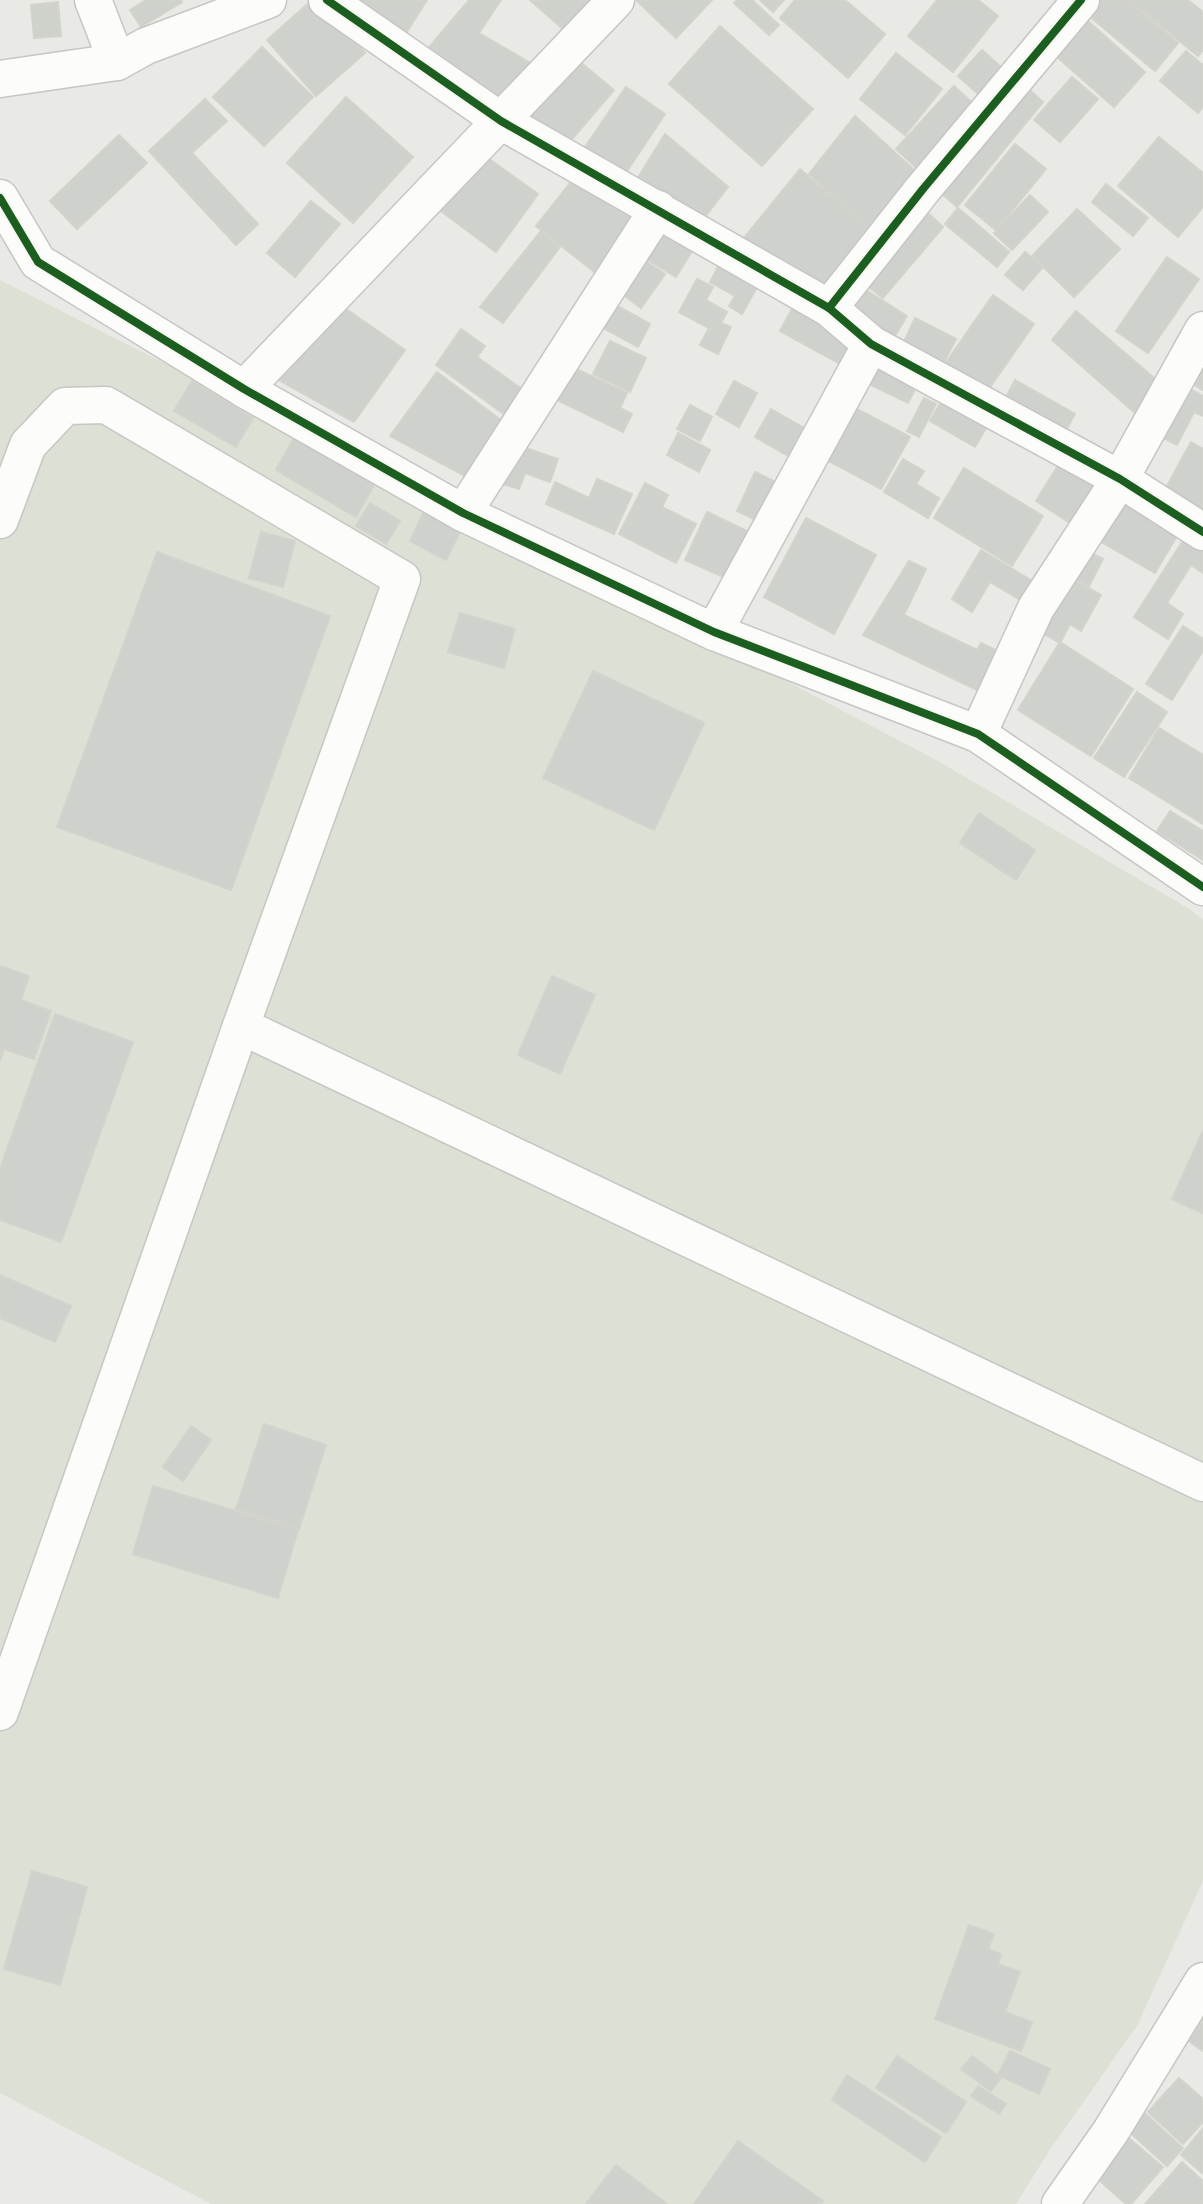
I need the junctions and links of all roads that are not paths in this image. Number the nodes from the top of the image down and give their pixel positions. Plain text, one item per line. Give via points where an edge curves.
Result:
1 (93, 0) edge
2 (268, 0) edge
3 (327, 0) edge
4 (616, 0) edge
5 (1081, 0) edge
6 (117, 62) junction
7 (0, 79) edge
8 (501, 121) junction
9 (0, 198) edge
10 (658, 209) junction
11 (829, 308) junction
12 (1203, 330) edge
13 (871, 344) junction
14 (244, 389) junction
15 (1120, 479) junction
16 (463, 513) junction
17 (0, 520) edge
18 (1203, 532) edge
19 (714, 632) junction
20 (978, 734) junction
21 (1203, 887) edge
22 (241, 1026) junction
23 (1203, 1483) edge
24 (0, 1712) edge
25 (1203, 1981) edge
26 (1060, 2204) edge

1 - 6 street
2 - 6 street
3 - 8 street
4 - 8 street
5 - 11 street
6 - 7 street
8 - 10 street
8 - 14 street
9 - 14 street via 38,262
10 - 11 street
10 - 16 street
11 - 13 street
12 - 15 street
13 - 15 street
13 - 19 street
14 - 16 street
15 - 18 street
15 - 20 street via 1036,608
16 - 19 street
17 - 22 street via 28,445 65,406 106,405 402,579
19 - 20 street
20 - 21 street
22 - 23 street
22 - 24 street
25 - 26 street

